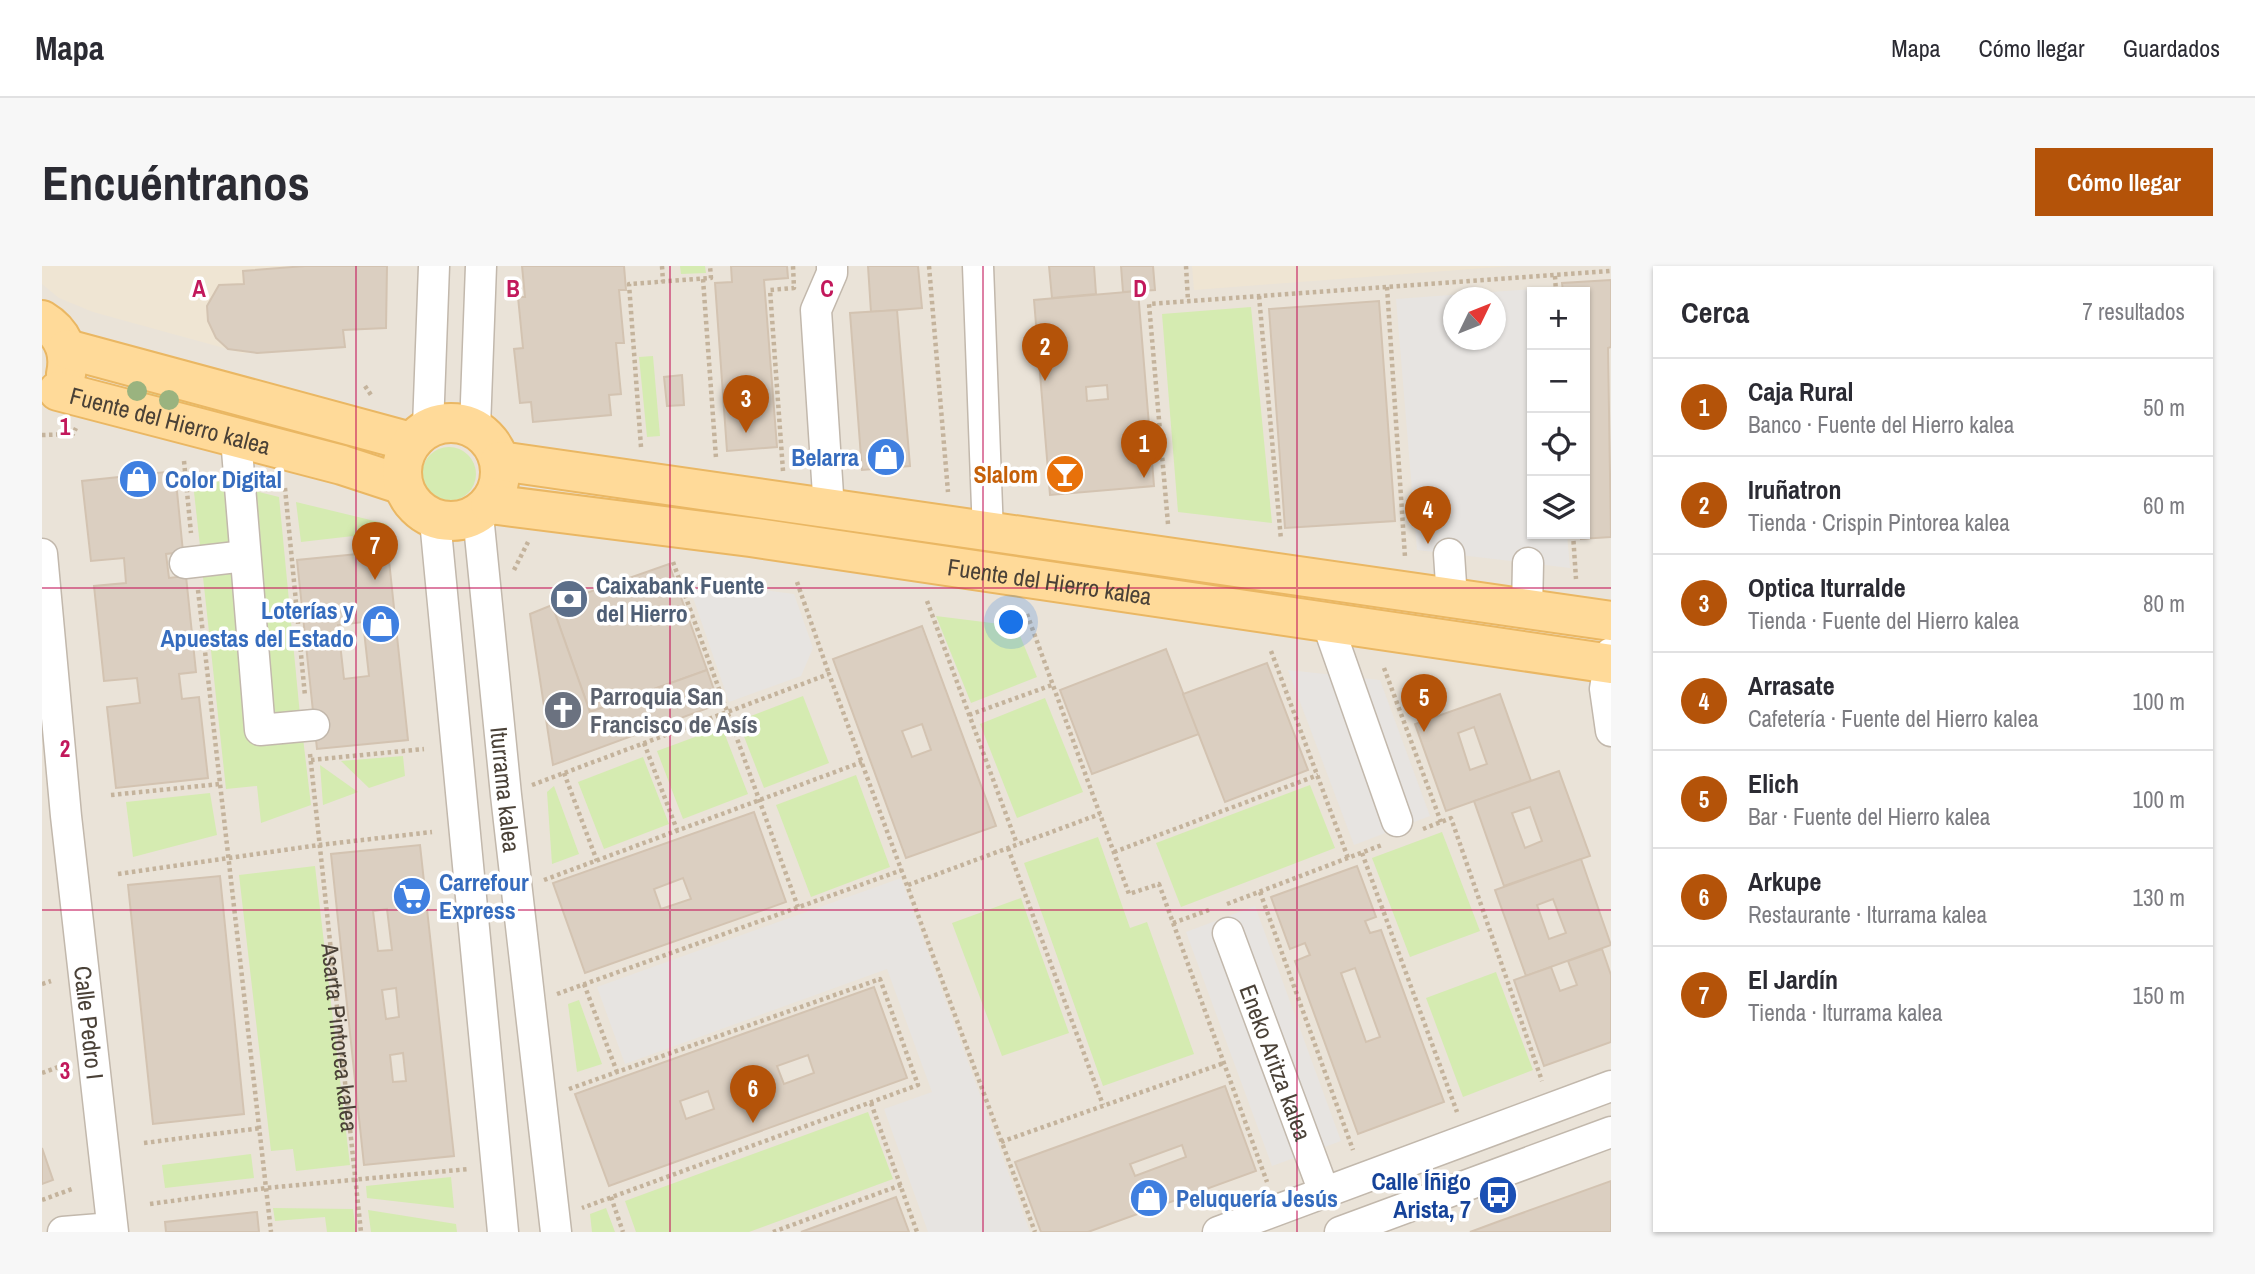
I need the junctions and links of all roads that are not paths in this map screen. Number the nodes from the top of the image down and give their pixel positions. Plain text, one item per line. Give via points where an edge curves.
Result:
1 (434, 266) edge
2 (481, 266) edge
3 (832, 266) edge
4 (978, 266) edge
5 (42, 320) edge
6 (67, 349) junction
7 (50, 396) edge
8 (475, 428) junction
9 (420, 435) junction
10 (236, 438) junction
11 (500, 461) junction
12 (403, 485) junction
13 (484, 510) junction
14 (829, 510) junction
15 (435, 520) junction
16 (988, 534) junction
17 (42, 554) edge
18 (1449, 554) dead end
19 (245, 556) junction
20 (190, 563) road end
21 (1528, 563) dead end
22 (1452, 598) junction
23 (1527, 610) junction
24 (1611, 621) edge
25 (1327, 622) junction
26 (1610, 660) edge
27 (311, 725) road end
28 (1611, 731) edge
29 (54, 820) edge
30 (1400, 832) road end
31 (1220, 916) road end
32 (1611, 1086) edge
33 (1611, 1132) edge
34 (1324, 1192) junction
35 (565, 1222) edge
36 (113, 1230) edge
37 (63, 1232) edge
38 (503, 1232) edge
39 (1217, 1232) edge
40 (1340, 1232) edge

1 - 9 street
2 - 8 street
3 - 14 street via 816,310
4 - 16 street
5 - 6 main road via 58,332
6 - 7 main road via 67,371
6 - 9 main road, Fuente del Hierro kalea
7 - 10 main road, Fuente del Hierro kalea
8 - 9 main road via 442,423
8 - 11 main road via 489,440
9 - 12 main road via 401,465
10 - 12 main road, Fuente del Hierro kalea
10 - 19 street
11 - 13 main road via 498,492
11 - 14 main road, Fuente del Hierro kalea
12 - 15 main road via 419,510
13 - 15 main road via 457,522
13 - 25 main road, Fuente del Hierro kalea via 750,537
13 - 35 street, Iturrama kalea via 506,794
14 - 16 main road, Fuente del Hierro kalea
15 - 38 street, Iturrama kalea
16 - 22 main road, Fuente del Hierro kalea
17 - 29 street, Calle Pedro I
18 - 22 street
19 - 20 street
19 - 27 street via 260,730
21 - 23 street
22 - 23 main road, Fuente del Hierro kalea
23 - 24 main road, Fuente del Hierro kalea
25 - 26 main road, Fuente del Hierro kalea
25 - 30 street
26 - 28 street via 1605,689
29 - 36 street, Calle Pedro I
31 - 34 street, Eneko Aritza kalea
32 - 34 street
33 - 40 street
34 - 39 street
36 - 37 street, Calle Pedro I

